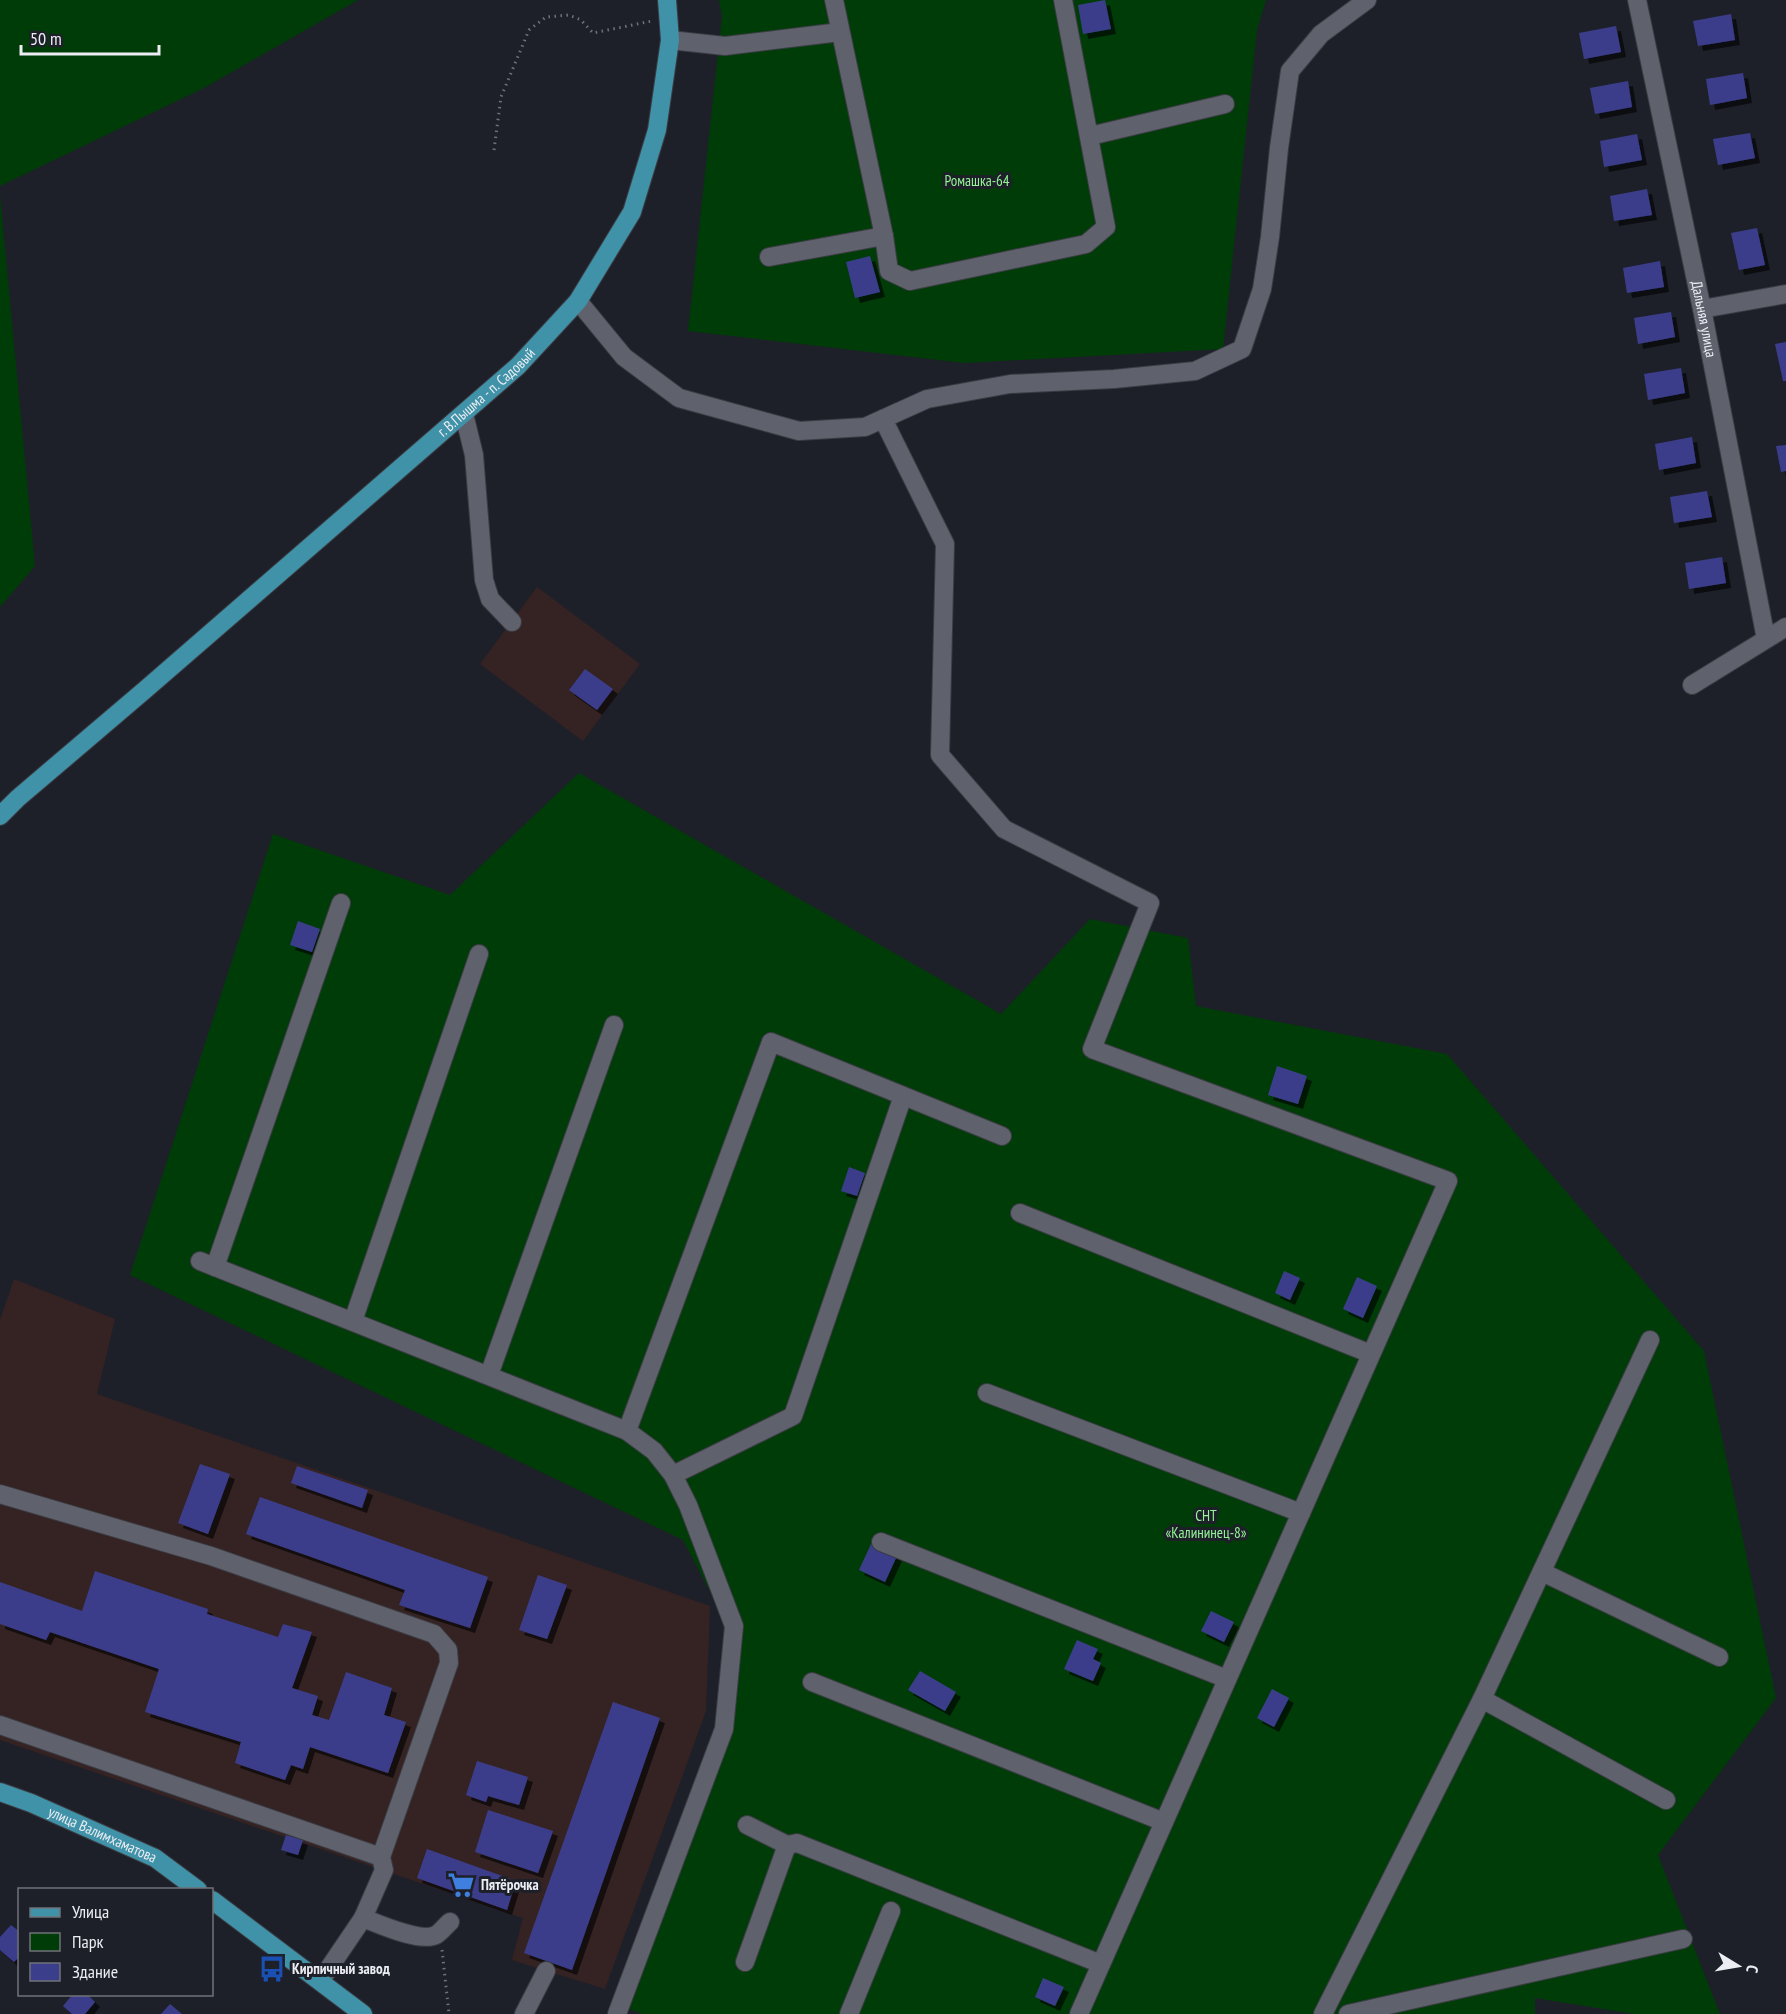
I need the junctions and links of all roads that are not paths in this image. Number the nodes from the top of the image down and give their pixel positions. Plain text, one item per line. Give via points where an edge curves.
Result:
1 (834, 0) edge
2 (1063, 0) edge
3 (1367, 0) edge
4 (1637, 0) edge
5 (668, 9) edge
6 (840, 32) junction
7 (670, 40) junction
8 (1225, 104) dead end
9 (1090, 136) junction
10 (884, 236) junction
11 (769, 257) dead end
12 (1786, 294) edge
13 (578, 301) junction
14 (1702, 309) junction
15 (464, 414) junction
16 (883, 419) junction
17 (512, 622) dead end
18 (1786, 627) edge
19 (1766, 639) junction
20 (1692, 685) dead end
21 (0, 816) edge
22 (340, 903) dead end
23 (479, 954) dead end
24 (614, 1025) dead end
25 (903, 1096) junction
26 (1002, 1136) dead end
27 (1020, 1213) dead end
28 (353, 1321) junction
29 (1650, 1340) dead end
30 (1371, 1354) junction
31 (489, 1375) junction
32 (987, 1393) dead end
33 (627, 1431) junction
34 (673, 1475) junction
35 (0, 1494) edge
36 (1301, 1513) junction
37 (881, 1542) dead end
38 (1542, 1572) junction
39 (1719, 1657) dead end
40 (1227, 1679) junction
41 (812, 1682) dead end
42 (1482, 1699) junction
43 (0, 1725) edge
44 (0, 1792) edge
45 (1666, 1800) dead end
46 (1164, 1822) junction
47 (747, 1825) dead end
48 (787, 1845) junction
49 (381, 1857) junction
50 (195, 1888) edge
51 (213, 1901) edge
52 (891, 1911) dead end
53 (363, 1918) junction
54 (445, 1927) road end
55 (1683, 1939) dead end
56 (745, 1962) dead end
57 (1101, 1964) junction
58 (546, 1971) dead end
59 (321, 1980) junction
60 (363, 2014) edge
61 (524, 2014) edge
62 (617, 2014) edge
63 (849, 2014) edge
64 (1079, 2014) edge
65 (1323, 2014) edge
66 (1348, 2014) edge

1 - 6 street
2 - 9 street
3 - 16 street via 1321,34 1290,71 1262,289 1242,349 1195,371 1010,384 927,399
4 - 14 street, Дальняя улица
5 - 7 main road, г. В.Пышма - п. Садовый
6 - 7 street via 725,46
6 - 10 street
7 - 13 main road, г. В.Пышма - п. Садовый via 657,130 632,212
8 - 9 street
9 - 10 street via 1106,227 1086,244 910,281 889,271
10 - 11 street
12 - 14 street
13 - 15 main road, г. В.Пышма - п. Садовый via 518,366
13 - 16 street via 624,357 679,398 799,431 865,427
14 - 19 street, Дальняя улица
15 - 17 street via 474,455 484,580 490,599
15 - 21 main road, г. В.Пышма - п. Садовый
16 - 30 street via 945,544 940,755 1004,829 1150,903 1092,1049 1448,1181
18 - 19 street
19 - 20 street
22 - 28 street via 208,1264
23 - 28 street
24 - 31 street
25 - 26 street
25 - 33 street via 771,1042
25 - 34 street via 793,1416
27 - 30 street
28 - 31 street
29 - 38 street
30 - 36 street
31 - 33 street
32 - 36 street
33 - 34 street via 654,1451
34 - 62 street via 734,1626 724,1729
35 - 49 street via 211,1556 434,1634 448,1650 449,1663
36 - 40 street
37 - 40 street
38 - 39 street
38 - 42 street
40 - 46 street
41 - 46 street
42 - 45 street
42 - 65 street
43 - 49 street
44 - 50 main road, улица Валимхаматова via 155,1858
46 - 57 street
47 - 48 street
48 - 56 street
48 - 57 street via 797,1843
49 - 53 street via 384,1870
51 - 59 main road
52 - 63 street
53 - 54 street via 422,1937 436,1935
53 - 59 street
55 - 66 street
57 - 64 street
58 - 61 street
59 - 60 main road

